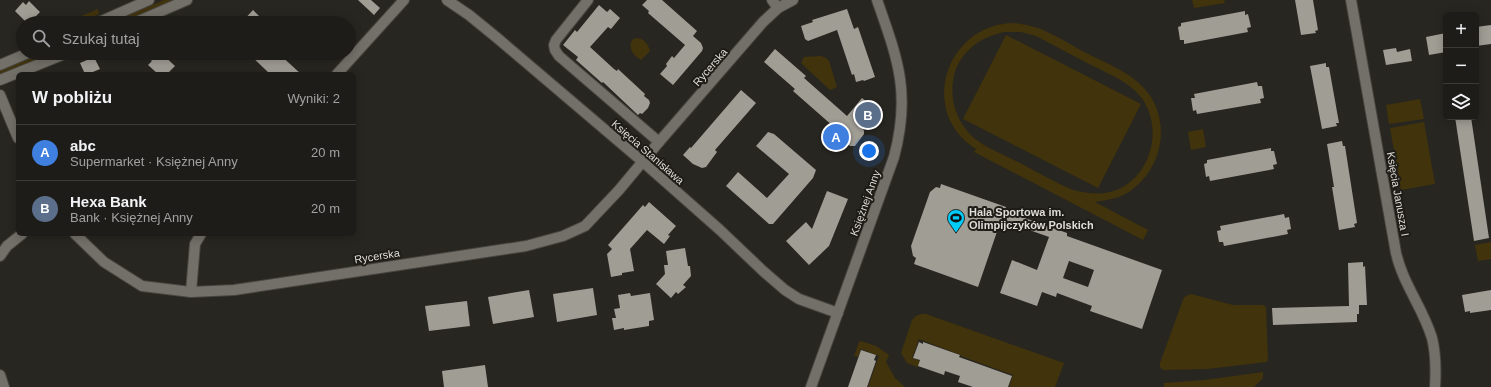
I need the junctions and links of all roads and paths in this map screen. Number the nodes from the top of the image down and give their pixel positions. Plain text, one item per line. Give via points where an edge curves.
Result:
1 (149, 0) edge
2 (188, 0) edge
3 (404, 0) edge
4 (447, 0) edge
5 (588, 0) edge
6 (793, 0) edge
7 (877, 0) edge
8 (1351, 0) edge
9 (775, 4) edge
10 (113, 16) edge
11 (150, 16) edge
12 (356, 53) edge
13 (16, 58) edge
14 (50, 60) edge
15 (350, 60) edge
16 (0, 65) edge
17 (20, 72) edge
18 (339, 72) edge
19 (16, 74) edge
20 (0, 80) edge
21 (0, 95) edge
22 (16, 133) edge
23 (660, 142) junction
24 (643, 162) junction
25 (20, 236) edge
26 (77, 236) edge
27 (199, 236) edge
28 (0, 256) edge
29 (191, 292) junction
30 (838, 313) junction
31 (0, 375) edge
32 (4, 387) edge
33 (811, 387) edge
34 (1435, 387) edge

1 - 10 street
2 - 11 street
3 - 12 street
4 - 24 street, Księcia Stanisława via 496,37
5 - 23 street via 556,40 555,50
6 - 9 street, Rycerska
7 - 30 street, Księżnej Anny via 899,70 903,97 901,124 894,157
8 - 34 street, Księcia Janusza I via 1396,253 1403,276 1423,315 1432,340
9 - 23 street, Rycerska via 764,22
13 - 16 street
14 - 17 street
15 - 18 street
19 - 20 street
21 - 22 street
23 - 24 street, Rycerska
24 - 29 street, Rycerska via 585,226 564,236 526,246 234,290
24 - 30 street, Księcia Stanisława via 784,290 799,299
25 - 28 street
26 - 29 street, Rycerska via 104,262 142,286
27 - 29 street via 195,244
30 - 33 street, Księżnej Anny
31 - 32 street

